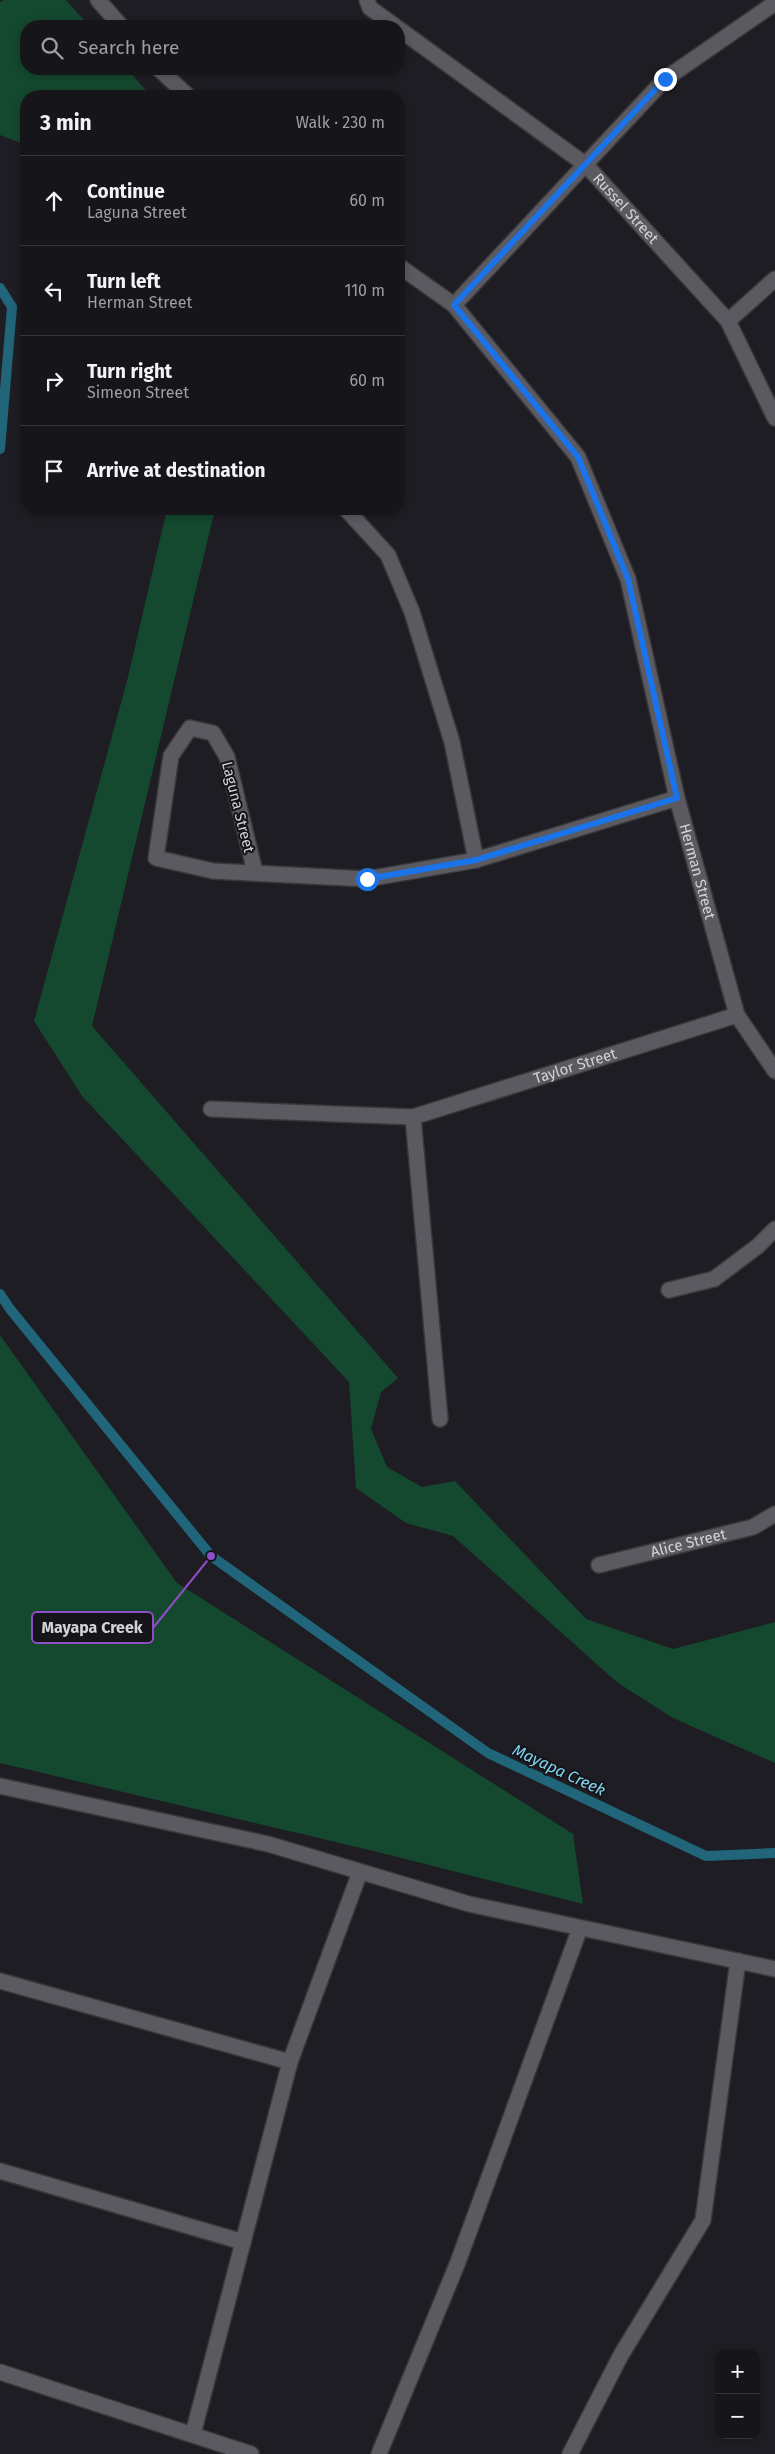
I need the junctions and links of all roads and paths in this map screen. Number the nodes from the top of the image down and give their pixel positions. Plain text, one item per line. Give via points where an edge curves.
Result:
1 (98, 0) edge
2 (366, 0) edge
3 (775, 3) edge
4 (116, 20) edge
5 (387, 20) edge
6 (405, 33) edge
7 (165, 75) edge
8 (182, 90) edge
9 (586, 165) junction
10 (405, 270) edge
11 (775, 279) edge
12 (454, 305) junction
13 (728, 321) junction
14 (775, 418) edge
15 (351, 515) edge
16 (677, 798) junction
17 (476, 860) junction
18 (254, 872) junction
19 (737, 1015) junction
20 (775, 1071) edge
21 (211, 1109) dead end
22 (413, 1117) junction
23 (775, 1229) edge
24 (669, 1290) dead end
25 (440, 1419) dead end
26 (775, 1514) edge
27 (599, 1565) dead end
28 (0, 1786) edge
29 (360, 1872) junction
30 (580, 1928) junction
31 (738, 1961) junction
32 (775, 1969) edge
33 (0, 1981) edge
34 (290, 2062) junction
35 (0, 2171) edge
36 (243, 2242) junction
37 (0, 2372) edge
38 (193, 2434) junction
39 (251, 2454) edge
40 (379, 2454) edge
41 (570, 2454) edge

1 - 4 street
2 - 5 street via 370,8
3 - 9 street via 665,79
6 - 9 street, Russel Street
7 - 8 street
9 - 12 street
9 - 13 street, Russel Street
10 - 12 street, Herman Street
11 - 13 street
12 - 16 street, Herman Street via 578,457 628,579
13 - 14 street, Russel Street
15 - 17 street via 388,555 412,612 452,742
16 - 17 street, Laguna Street
16 - 19 street, Herman Street
17 - 18 street, Laguna Street via 367,879
18 - 18 street, Laguna Street via 213,871 156,858 171,756 190,728 213,733 227,757
19 - 20 street, Herman Street
19 - 22 street, Taylor Street
21 - 22 street, Taylor Street
22 - 25 street
23 - 24 street via 714,1279
26 - 27 street, Alice Street via 753,1527
28 - 29 street via 268,1844
29 - 30 street via 469,1904
29 - 34 street
30 - 31 street
30 - 40 street via 458,2262
31 - 32 street
31 - 41 street via 703,2220 621,2355
33 - 34 street
34 - 36 street
35 - 36 street
36 - 38 street
37 - 38 street
38 - 39 street

